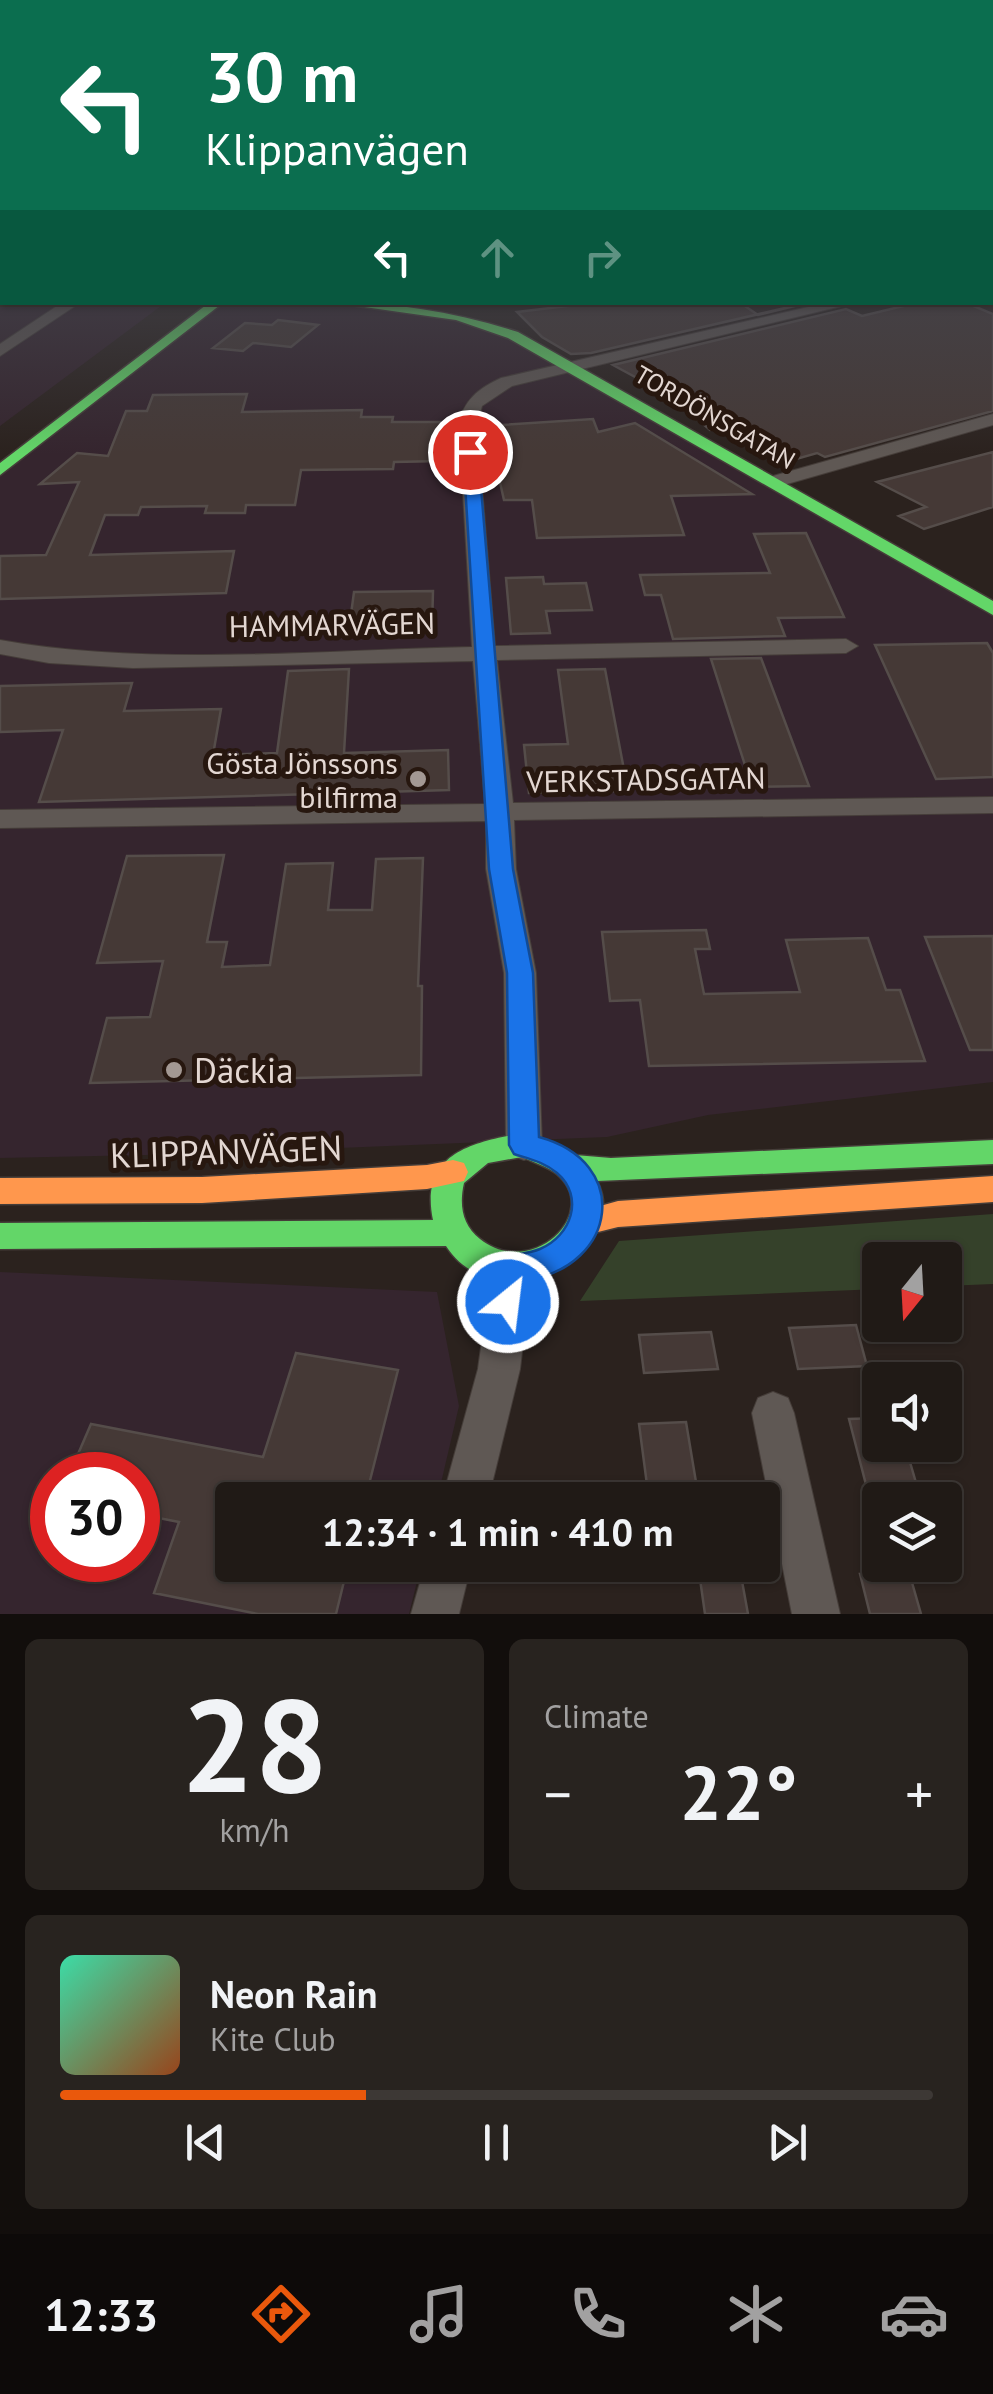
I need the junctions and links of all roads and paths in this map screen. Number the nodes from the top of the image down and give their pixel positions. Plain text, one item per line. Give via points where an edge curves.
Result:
1 (69, 305) edge
2 (188, 305) edge
3 (214, 305) edge
4 (386, 305) edge
5 (838, 305) edge
6 (420, 307) edge
7 (0, 351) edge
8 (571, 366) junction
9 (993, 419) edge
10 (0, 446) edge
11 (0, 470) edge
12 (773, 482) junction
13 (993, 609) edge
14 (846, 646) dead end
15 (0, 647) edge
16 (484, 654) junction
17 (993, 805) edge
18 (500, 814) junction
19 (0, 819) edge
20 (524, 1145) junction
21 (993, 1152) edge
22 (570, 1166) junction
23 (453, 1172) junction
24 (993, 1189) edge
25 (0, 1191) edge
26 (586, 1222) junction
27 (448, 1233) junction
28 (0, 1236) edge
29 (512, 1268) junction
30 (773, 1413) dead end
31 (470, 1482) edge
32 (443, 1582) edge
33 (435, 1614) edge
34 (816, 1614) edge

1 - 7 street
2 - 10 main road
3 - 11 main road
4 - 6 main road, TORDÖNSGATAN
5 - 8 street
6 - 8 main road, TORDÖNSGATAN via 487,325
8 - 12 main road, TORDÖNSGATAN
8 - 16 street via 500,384 478,399 468,417
9 - 12 street
12 - 13 main road, TORDÖNSGATAN
14 - 16 street, HAMMARVÄGEN
15 - 16 street, HAMMARVÄGEN via 116,660
16 - 18 street
17 - 18 street, VERKSTADSGATAN
18 - 19 street, VERKSTADSGATAN
18 - 20 street via 501,869 520,973
20 - 22 main road
20 - 23 main road, KLIPPANVÄGEN via 485,1150
21 - 22 main road via 611,1170
22 - 26 main road via 583,1183
23 - 25 main road, KLIPPANVÄGEN via 202,1190
23 - 27 main road via 441,1202
24 - 26 main road via 618,1214
26 - 29 main road via 572,1246 545,1263
27 - 28 main road
27 - 29 main road via 486,1264
29 - 31 street via 499,1369
30 - 34 street
32 - 33 street

